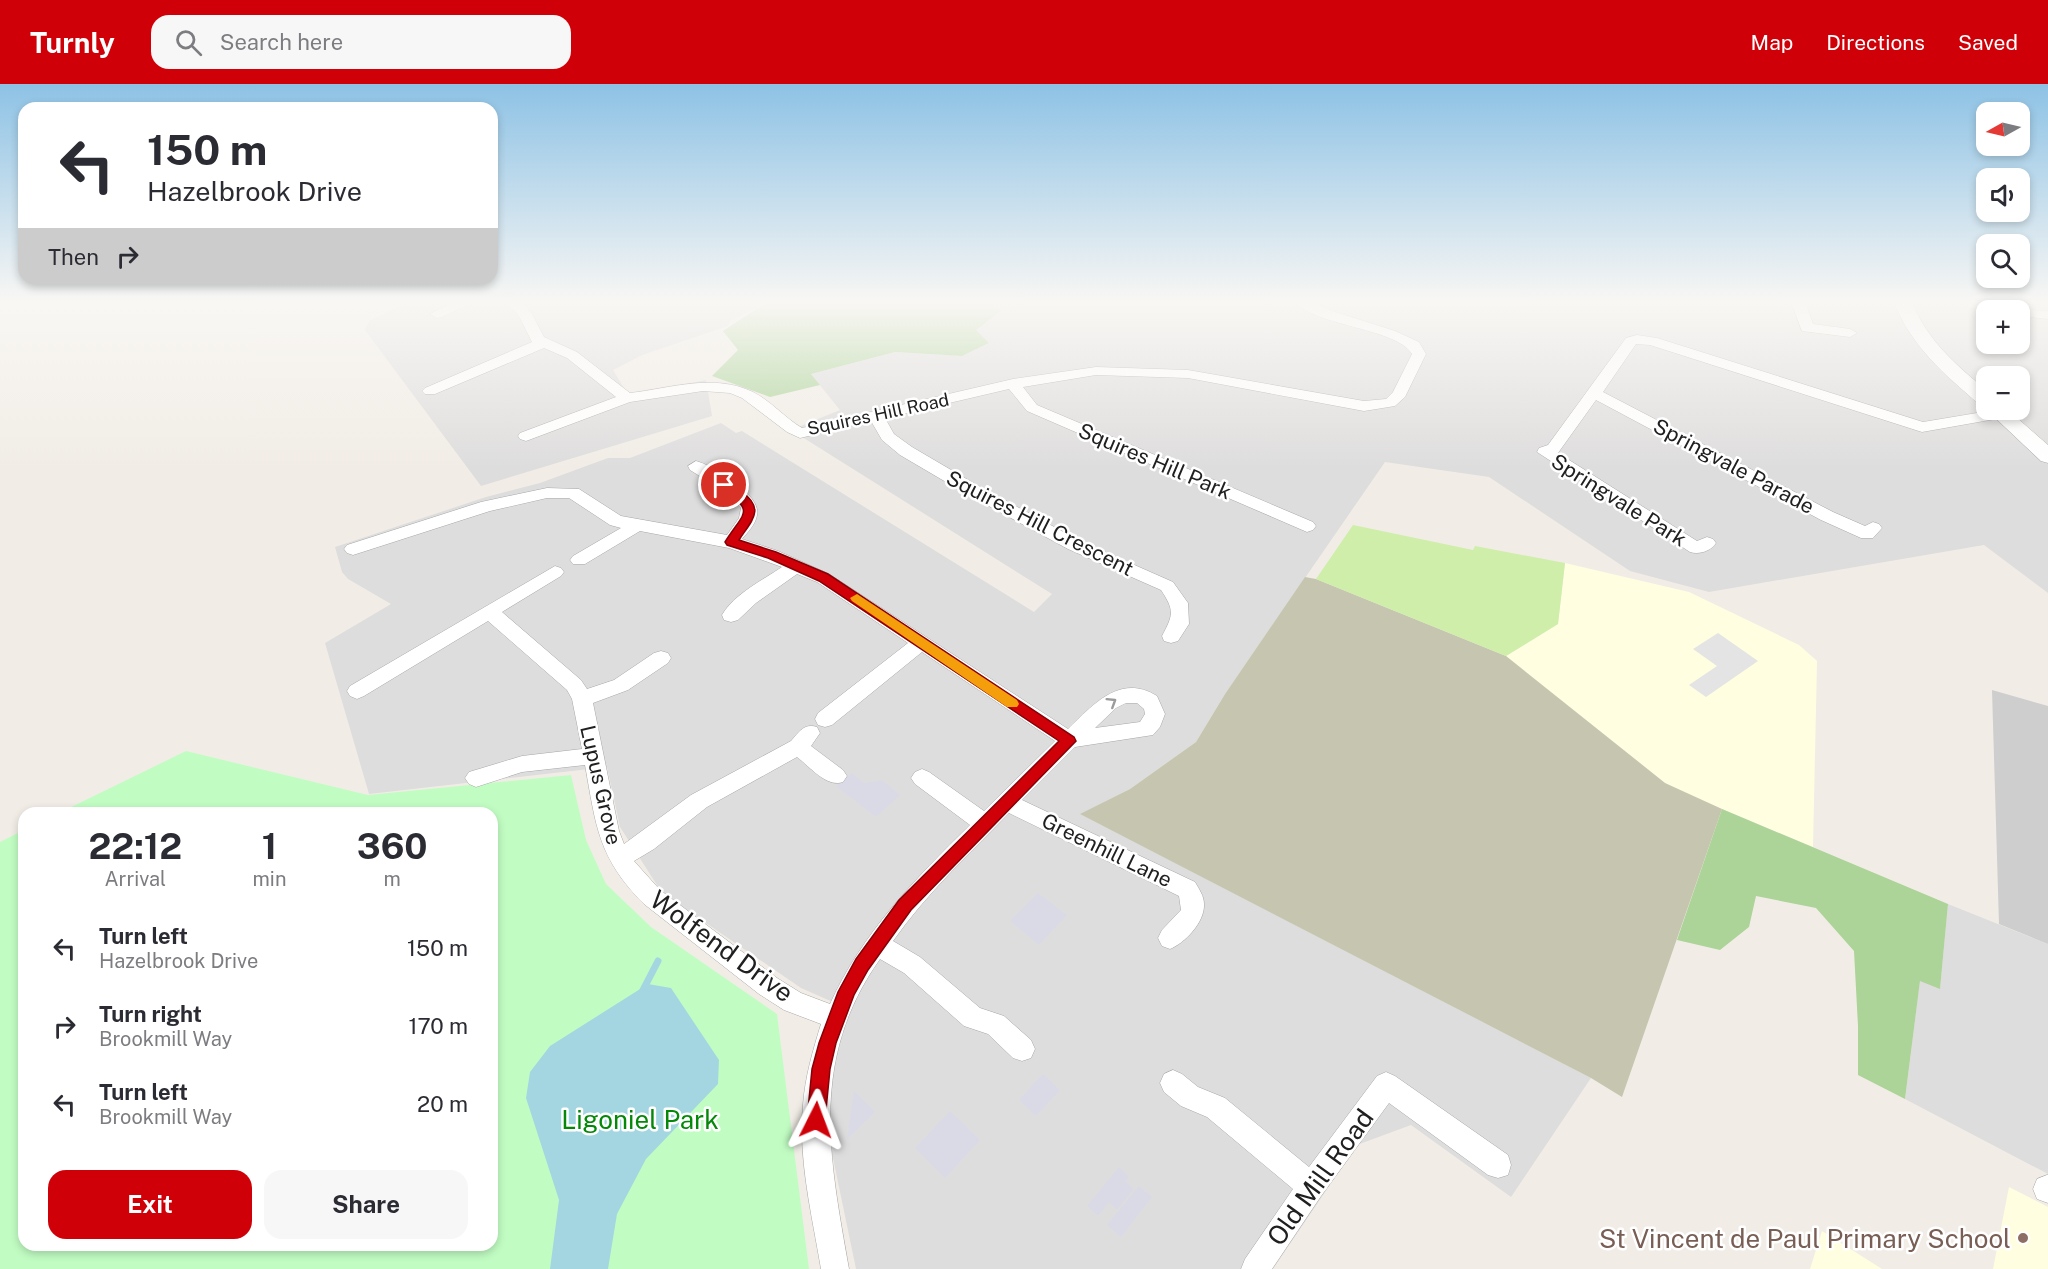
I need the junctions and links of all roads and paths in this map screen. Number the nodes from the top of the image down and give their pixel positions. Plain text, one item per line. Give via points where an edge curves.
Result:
1 (509, 357) edge
2 (575, 357) edge
3 (1417, 357) edge
4 (1619, 357) edge
5 (1703, 357) edge
6 (1938, 357) edge
7 (1013, 384) junction
8 (430, 391) dead end
9 (1976, 392) edge
10 (1594, 393) junction
11 (627, 398) junction
12 (1976, 413) edge
13 (876, 416) junction
14 (2008, 420) edge
15 (526, 436) dead end
16 (2048, 456) edge
17 (696, 466) dead end
18 (636, 526) junction
19 (1307, 526) dead end
20 (1873, 528) dead end
21 (731, 542) junction
22 (1707, 543) dead end
23 (353, 549) dead end
24 (579, 560) dead end
25 (797, 565) junction
26 (555, 572) dead end
27 (490, 612) junction
28 (731, 615) dead end
29 (1171, 636) dead end
30 (922, 642) junction
31 (661, 658) dead end
32 (357, 691) dead end
33 (582, 699) junction
34 (811, 733) junction
35 (591, 756) junction
36 (836, 776) dead end
37 (476, 778) dead end
38 (922, 778) dead end
39 (1006, 802) junction
40 (985, 824) junction
41 (619, 858) junction
42 (1170, 938) dead end
43 (876, 944) junction
44 (837, 1018) junction
45 (1022, 1049) dead end
46 (1173, 1083) dead end
47 (1498, 1165) dead end
48 (1311, 1186) junction
49 (835, 1269) edge
50 (1255, 1269) edge

1 - 8 street
2 - 11 street
3 - 7 street, Squires Hill Road via 1400,394 1390,403 1364,406 1188,374 1096,371
4 - 10 street
5 - 12 street via 1922,427
6 - 9 street
7 - 13 street, Squires Hill Road
7 - 19 street, Squires Hill Park via 1032,408
10 - 20 street, Springvale Parade via 1827,516 1867,534
10 - 22 street, Springvale Park via 1554,449 1545,452 1696,548
11 - 13 street, Squires Hill Road via 690,389 725,389 760,402 800,433
11 - 15 street
13 - 29 street, Squires Hill Crescent via 888,437 906,451 969,488 1074,545 1167,586 1179,603 1180,624
14 - 16 street
17 - 21 street via 747,501 749,516
18 - 21 street
18 - 23 street via 616,521 582,496 561,492 487,506
18 - 24 street
21 - 25 street
25 - 28 street
25 - 30 street via 850,594
26 - 27 street
27 - 32 street
27 - 33 street via 574,685
30 - 34 street, Lupus Grove
30 - 39 street via 1069,741
31 - 33 street, Lupus Grove via 621,685
33 - 35 street, Lupus Grove
34 - 36 street
34 - 41 street, Lupus Grove via 699,801
35 - 37 street via 522,764
35 - 41 street, Lupus Grove via 608,831
38 - 40 street
39 - 40 street
39 - 42 street, Greenhill Lane via 1186,889 1194,899 1194,909
40 - 43 street via 905,905
41 - 44 street, Wolfend Drive via 652,897 768,986 793,1002
43 - 44 street via 846,992
43 - 45 street via 912,964 973,1018 995,1024
44 - 49 street via 821,1069 816,1115 821,1182
46 - 48 street via 1190,1097 1216,1107
47 - 48 street, Old Mill Road via 1386,1085
48 - 50 street, Old Mill Road

